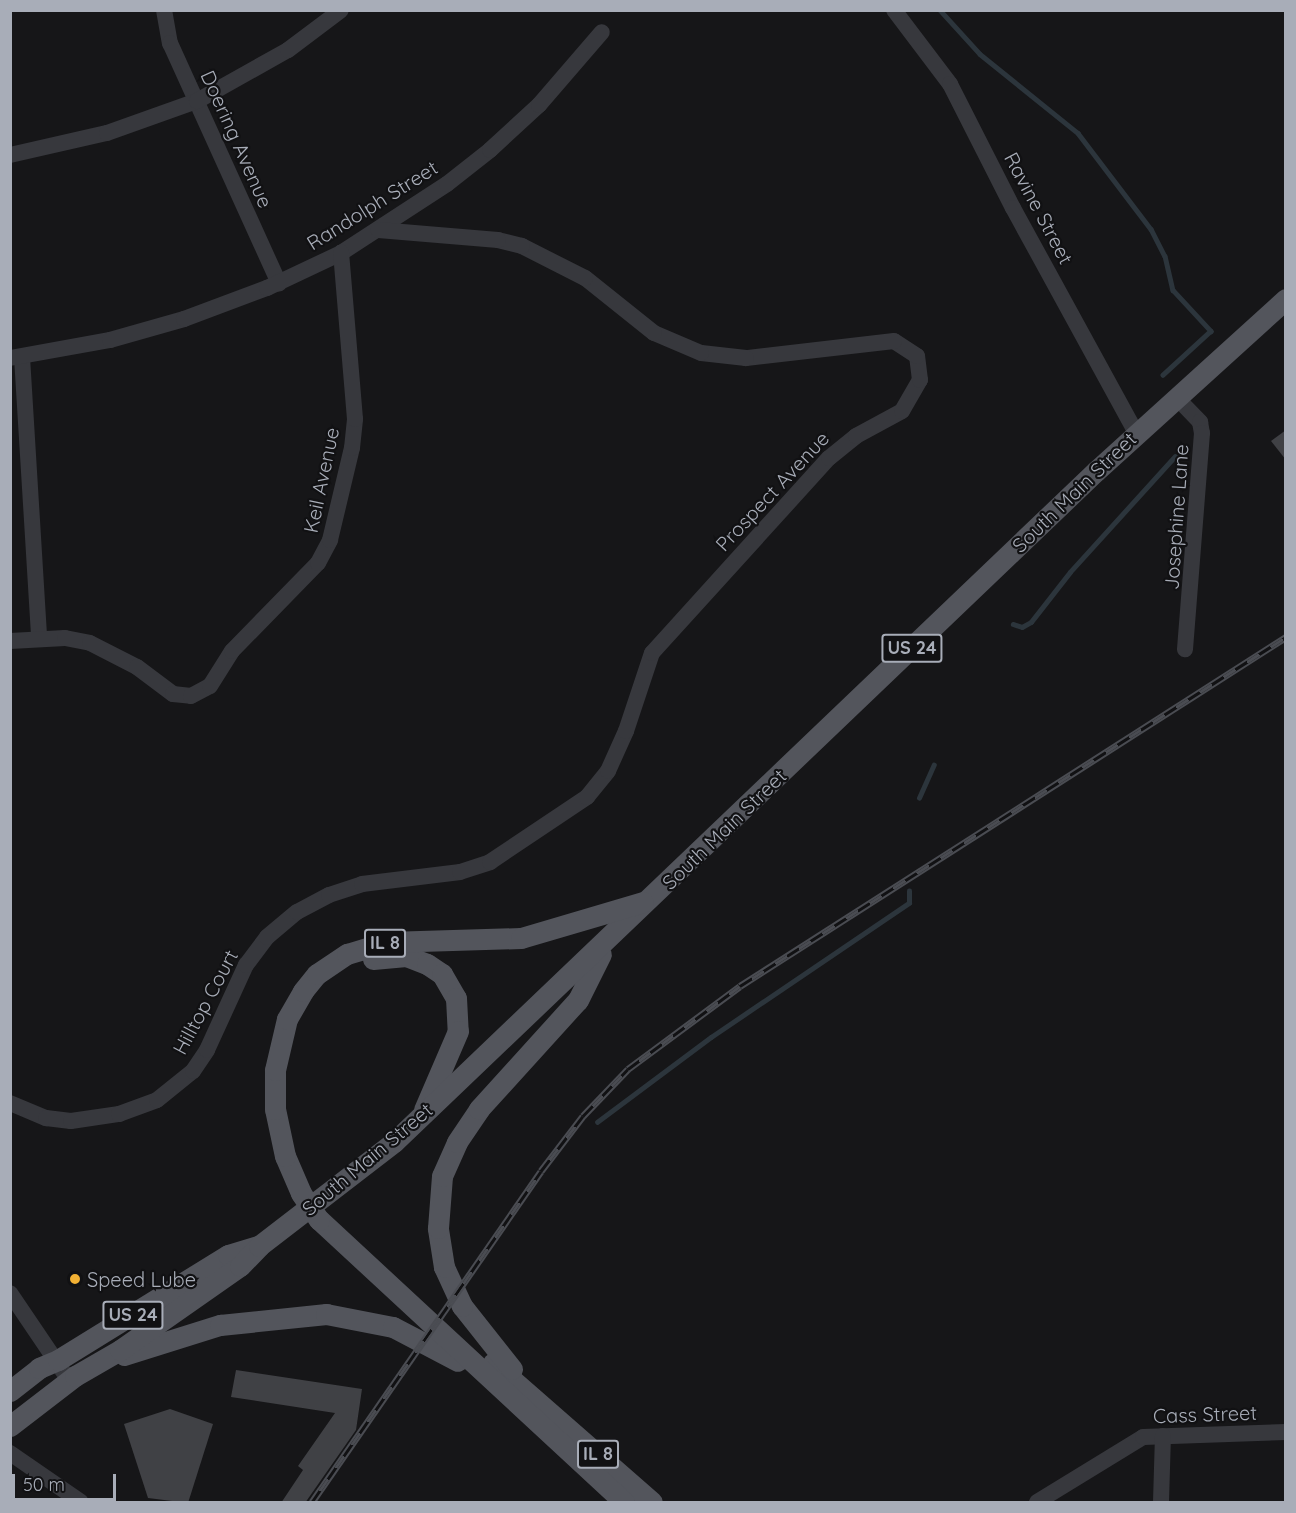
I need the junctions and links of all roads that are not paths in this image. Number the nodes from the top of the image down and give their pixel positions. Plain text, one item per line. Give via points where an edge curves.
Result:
1 (164, 10) edge
2 (341, 10) edge
3 (894, 10) edge
4 (602, 32) dead end
5 (197, 100) junction
6 (10, 155) edge
7 (378, 230) junction
8 (341, 253) junction
9 (279, 283) junction
10 (1286, 299) edge
11 (16, 357) edge
12 (1176, 397) junction
13 (1136, 433) junction
14 (39, 638) junction
15 (10, 641) edge
16 (1185, 649) dead end
17 (649, 900) junction
18 (267, 937) joint
19 (608, 940) junction
20 (10, 1103) edge
21 (421, 1116) junction
22 (290, 1154) junction
23 (259, 1246) junction
24 (10, 1293) edge
25 (58, 1360) junction
26 (98, 1364) junction
27 (69, 1380) junction
28 (10, 1391) edge
29 (537, 1411) junction
30 (10, 1426) edge
31 (1286, 1432) edge
32 (1163, 1436) junction
33 (10, 1453) edge
34 (81, 1503) edge
35 (624, 1503) edge
36 (652, 1503) edge
37 (1037, 1503) edge
38 (1161, 1503) edge

1 - 5 street, Doering Avenue via 170,43
2 - 5 street via 288,50
3 - 13 street, Ravine Street via 950,84 1012,208
4 - 7 street, Randolph Street via 538,105 490,150
5 - 6 street via 107,133
5 - 9 street, Doering Avenue
7 - 8 street, Randolph Street
7 - 18 street, Prospect Avenue via 498,240 522,246 585,278 654,333 701,354 746,358 894,341 917,356 920,380 902,411 856,436 829,458 652,653 622,741 608,771 587,797 490,862 459,872 346,889 297,912
8 - 9 street, Randolph Street
8 - 14 street, Keil Avenue via 355,419 330,540 318,563 232,651 210,686 191,696 173,694 103,648 78,640
9 - 11 street, Randolph Street via 214,309 133,334
10 - 12 main road, US 24
11 - 14 street
12 - 13 main road, South Main Street / US 24
12 - 16 street, Josephine Lane via 1200,422 1203,432
13 - 17 main road, South Main Street / US 24
14 - 15 street
17 - 19 main road, South Main Street / US 24
17 - 22 main road, IL 8 via 521,938 387,942 336,960 303,991 287,1019 279,1046 275,1096
18 - 20 street, Hilltop Court via 232,989 207,1050 186,1080 167,1094 119,1114 71,1121 34,1114
19 - 21 main road, South Main Street / US 24
19 - 29 main road via 578,1000 478,1109 442,1176 438,1238 444,1267 462,1306
21 - 22 main road, IL 8 via 455,1040 459,1023 456,998 442,975 427,963 397,956 368,961 343,971 324,986 296,1031 286,1082
21 - 23 main road, South Main Street / US 24 via 341,1185
22 - 29 main road, IL 8 via 310,1207
23 - 25 main road, South Main Street / US 24 via 228,1254
23 - 26 main road, South Main Street via 240,1266
24 - 25 street
25 - 27 street
25 - 28 main road, South Main Street / US 24 via 39,1368
26 - 27 main road, South Main Street
26 - 29 main road, IL 8 via 238,1322 326,1314 378,1323 436,1347
27 - 30 main road, South Main Street
29 - 35 main road, IL 8
29 - 36 main road, IL 8
31 - 32 street, Cass Street
32 - 37 street, Cass Street via 1139,1439
32 - 38 street
33 - 34 street

